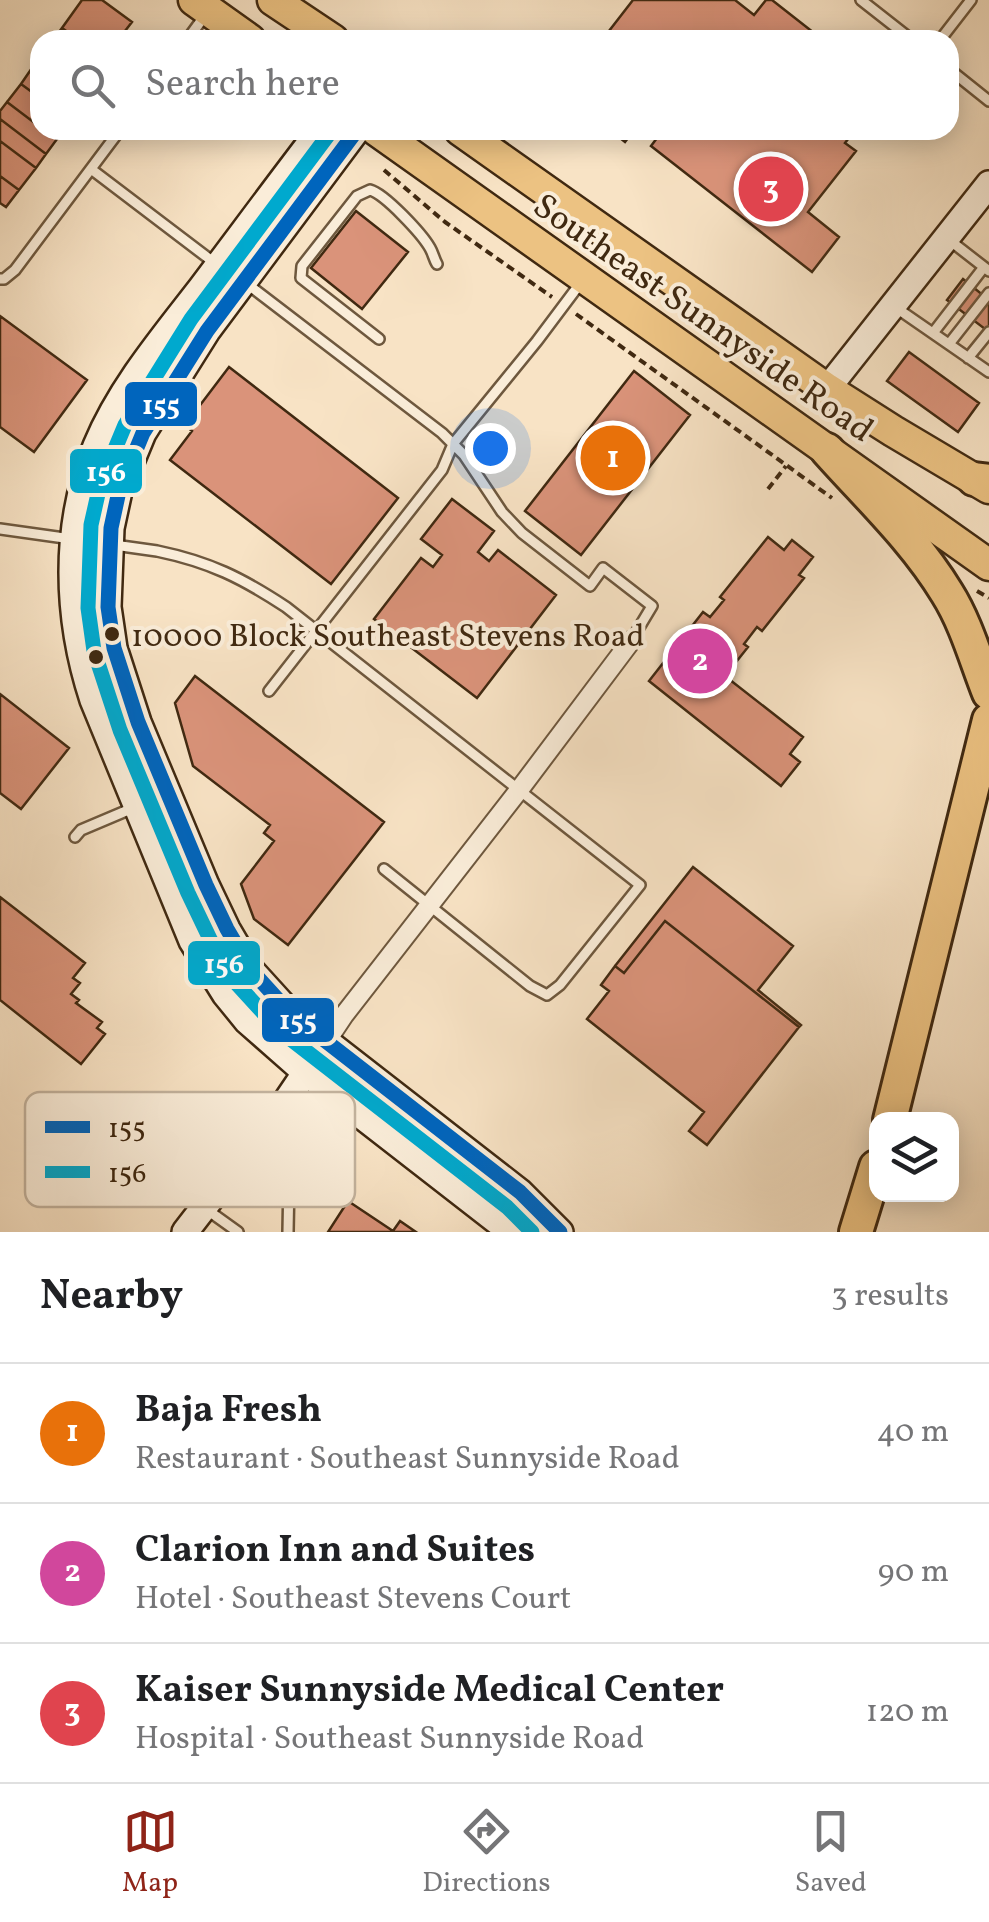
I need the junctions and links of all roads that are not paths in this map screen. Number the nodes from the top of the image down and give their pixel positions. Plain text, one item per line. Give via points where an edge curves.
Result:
1 (273, 0) edge
2 (861, 0) edge
3 (972, 0) edge
4 (201, 5) edge
5 (191, 30) edge
6 (236, 30) edge
7 (318, 30) edge
8 (899, 30) edge
9 (948, 30) edge
10 (959, 77) edge
11 (989, 101) edge
12 (113, 140) edge
13 (312, 140) edge
14 (350, 140) edge
15 (390, 140) edge
16 (474, 140) edge
17 (91, 169) junction
18 (989, 184) edge
19 (947, 238) junction
20 (436, 264) dead end
21 (218, 266) junction
22 (986, 268) edge
23 (584, 278) junction
24 (0, 279) edge
25 (244, 282) junction
26 (989, 293) edge
27 (893, 306) junction
28 (989, 332) edge
29 (933, 333) junction
30 (379, 339) dead end
31 (948, 344) junction
32 (968, 358) junction
33 (989, 372) edge
34 (827, 388) junction
35 (453, 444) junction
36 (827, 450) junction
37 (984, 483) edge
38 (0, 529) edge
39 (74, 540) junction
40 (109, 546) junction
41 (989, 565) edge
42 (316, 631) junction
43 (631, 641) joint
44 (269, 691) dead end
45 (989, 693) edge
46 (989, 720) edge
47 (519, 790) junction
48 (136, 807) junction
49 (74, 837) dead end
50 (384, 869) dead end
51 (430, 905) junction
52 (326, 1042) junction
53 (306, 1072) junction
54 (291, 1092) edge
55 (332, 1092) edge
56 (355, 1110) edge
57 (892, 1112) edge
58 (869, 1190) edge
59 (203, 1207) edge
60 (212, 1207) edge
61 (289, 1207) edge
62 (185, 1232) edge
63 (238, 1232) edge
64 (288, 1232) edge
65 (510, 1232) edge
66 (560, 1232) edge
67 (856, 1232) edge

1 - 7 main road
2 - 8 lane
3 - 9 lane
4 - 5 lane
4 - 6 main road
10 - 11 lane
12 - 17 lane
13 - 21 main road
14 - 25 main road
15 - 23 main road, Southeast Sunnyside Road
16 - 34 main road, Southeast Sunnyside Road
17 - 21 lane
17 - 24 lane via 15,270
18 - 19 main road
19 - 22 lane
19 - 27 main road
20 - 30 lane via 430,247 391,203 370,190 357,196 302,266 302,278
21 - 39 main road via 107,422 86,474
22 - 29 lane
23 - 35 lane
23 - 36 main road, Southeast Sunnyside Road
25 - 35 lane
25 - 40 main road via 143,432 119,491
26 - 31 lane
27 - 29 lane
27 - 34 main road
28 - 32 lane
29 - 31 lane
31 - 32 lane
32 - 33 lane
34 - 37 main road, Southeast Sunnyside Road
35 - 42 lane via 442,470
35 - 43 lane via 522,532 590,586 604,568 652,606
36 - 41 main road, Southeast Sunnyside Road
36 - 45 highway via 925,560 965,628
38 - 39 lane
39 - 40 lane
39 - 48 main road via 72,592 82,668
40 - 42 lane via 213,566 256,587
40 - 52 main road via 108,607 120,671 206,885 251,970
42 - 44 lane
42 - 47 lane
43 - 47 street
46 - 57 highway
47 - 51 street
47 - 51 lane via 640,885 547,995
48 - 49 lane
48 - 53 main road via 208,969 248,1021
50 - 51 lane
51 - 52 street
52 - 53 main road
52 - 66 main road via 520,1192
53 - 54 main road
53 - 55 main road
56 - 65 main road
58 - 67 highway
59 - 62 main road
60 - 63 lane
61 - 64 lane

